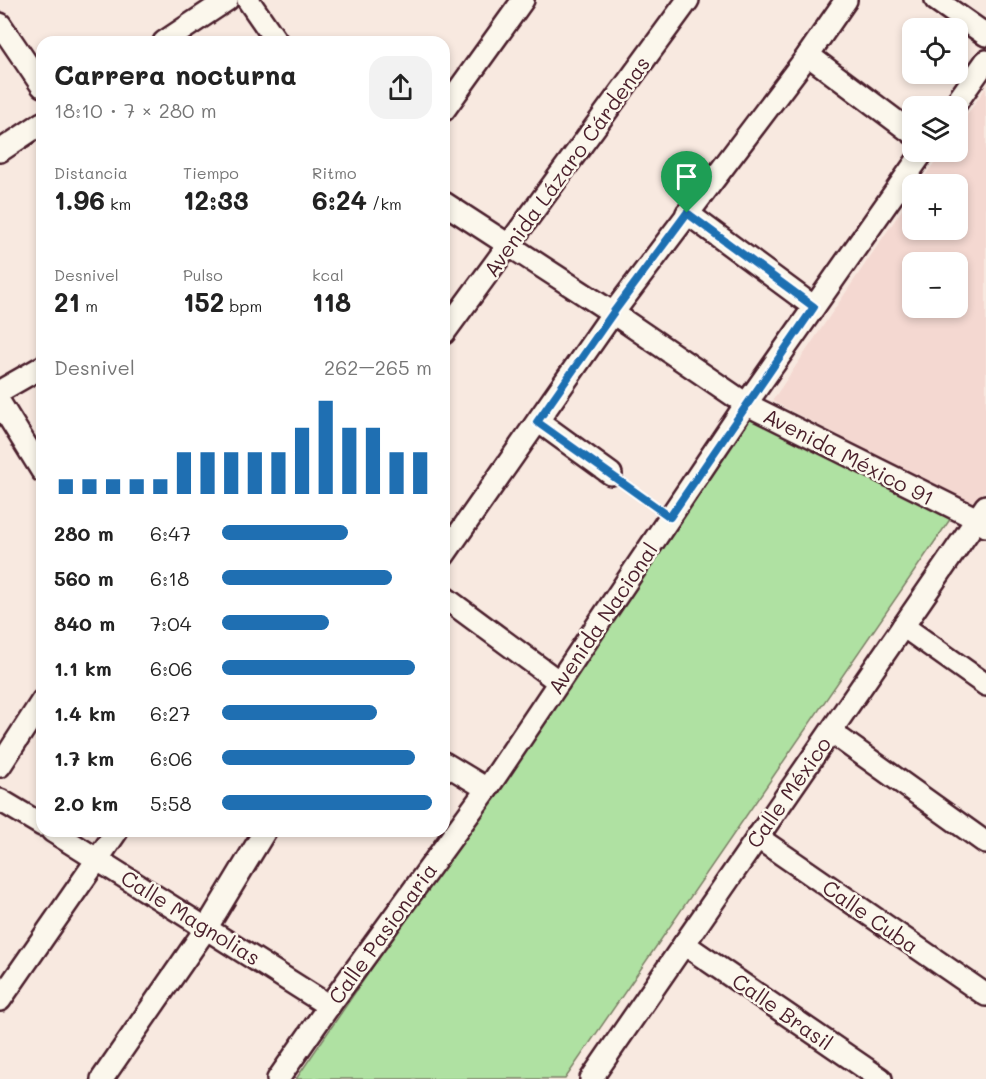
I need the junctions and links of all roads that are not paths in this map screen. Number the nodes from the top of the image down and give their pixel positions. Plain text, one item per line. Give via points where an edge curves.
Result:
1 (227, 0) edge
2 (248, 0) edge
3 (688, 0) edge
4 (846, 0) edge
5 (936, 0) edge
6 (519, 2) edge
7 (0, 24) edge
8 (986, 35) edge
9 (173, 36) edge
10 (273, 36) edge
11 (808, 55) junction
12 (986, 61) edge
13 (36, 77) edge
14 (961, 96) edge
15 (450, 101) edge
16 (902, 126) edge
17 (36, 127) edge
18 (0, 151) edge
19 (916, 162) edge
20 (450, 207) edge
21 (687, 213) junction
22 (508, 244) junction
23 (814, 307) junction
24 (613, 313) junction
25 (450, 325) edge
26 (36, 370) edge
27 (0, 391) edge
28 (0, 403) edge
29 (746, 404) junction
30 (537, 422) junction
31 (36, 461) edge
32 (611, 474) road end
33 (983, 517) edge
34 (450, 546) edge
35 (450, 601) edge
36 (903, 626) junction
37 (559, 682) junction
38 (986, 685) edge
39 (36, 709) edge
40 (831, 732) junction
41 (0, 766) edge
42 (450, 767) edge
43 (487, 789) junction
44 (0, 800) edge
45 (36, 821) edge
46 (62, 837) edge
47 (113, 837) edge
48 (261, 837) edge
49 (757, 837) junction
50 (986, 843) edge
51 (98, 859) junction
52 (207, 927) junction
53 (684, 944) junction
54 (986, 995) edge
55 (0, 1000) edge
56 (329, 1006) junction
57 (102, 1079) edge
58 (278, 1079) edge
59 (591, 1079) edge
60 (881, 1079) edge

1 - 9 street
2 - 10 street
3 - 22 street, Avenida Lázaro Cárdenas
4 - 11 street
5 - 8 street
6 - 15 street
7 - 13 street
11 - 16 street
11 - 21 street
12 - 14 street
17 - 18 street
19 - 23 street, Avenida Nacional
20 - 22 street, Avenida México 91
21 - 23 street
21 - 24 street
22 - 24 street, Avenida México 91
22 - 25 street, Avenida Lázaro Cárdenas
23 - 29 street, Avenida Nacional
24 - 29 street, Avenida México 91
24 - 30 street
26 - 27 street
28 - 31 street
29 - 33 street, Avenida México 91
29 - 37 street, Avenida Nacional
30 - 32 street
30 - 34 street
33 - 36 street, Calle México
35 - 37 street
36 - 38 street
36 - 40 street, Calle México
37 - 43 street, Avenida Nacional
39 - 41 street
40 - 49 street, Calle México
40 - 50 street
42 - 43 street
43 - 56 street, Calle Pasionaria
44 - 45 street
46 - 51 street, Calle Magnolias
47 - 51 street
48 - 52 street
49 - 53 street, Calle México
49 - 54 street, Calle Cuba
51 - 52 street, Calle Magnolias
51 - 55 street
52 - 56 street, Calle Magnolias
52 - 57 street
53 - 59 street, Calle México
53 - 60 street, Calle Brasil
56 - 58 street, Calle Pasionaria

